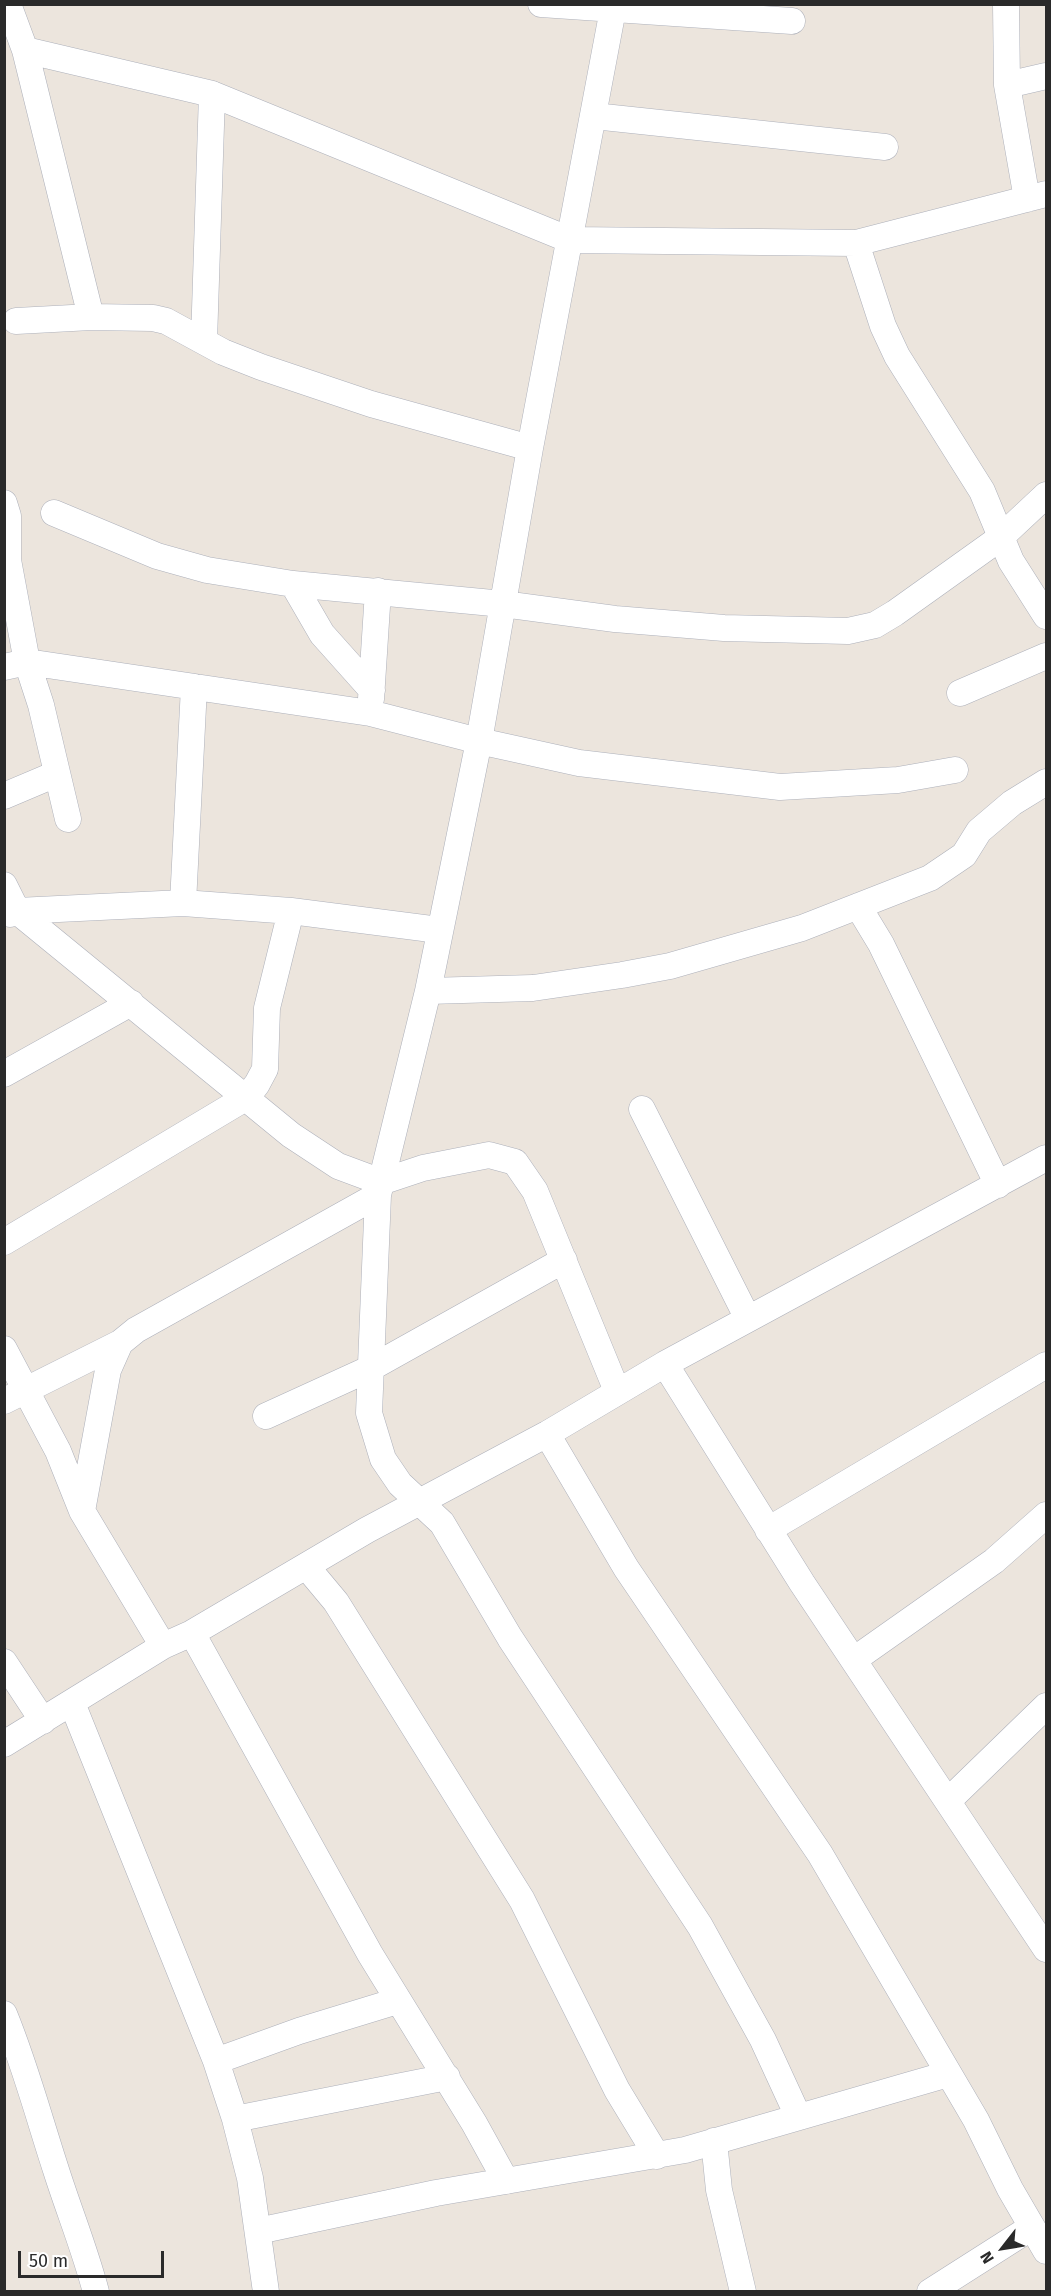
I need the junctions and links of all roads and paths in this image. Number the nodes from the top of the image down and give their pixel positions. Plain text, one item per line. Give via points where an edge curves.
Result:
1 (8, 4) edge
2 (541, 4) edge
3 (1006, 4) edge
4 (614, 6) edge
5 (792, 21) dead end
6 (25, 50) junction
7 (1047, 76) edge
8 (1007, 85) junction
9 (212, 94) junction
10 (594, 116) junction
11 (885, 147) dead end
12 (1041, 198) edge
13 (570, 240) junction
14 (856, 243) junction
15 (91, 317) junction
16 (16, 321) dead end
17 (204, 341) junction
18 (530, 448) junction
19 (1047, 495) edge
20 (4, 503) edge
21 (54, 513) dead end
22 (1000, 538) junction
23 (6, 560) edge
24 (293, 584) junction
25 (378, 591) junction
26 (503, 604) junction
27 (1047, 616) edge
28 (1047, 656) edge
29 (16, 665) edge
30 (194, 687) junction
31 (960, 693) dead end
32 (371, 701) junction
33 (479, 741) junction
34 (955, 770) dead end
35 (56, 774) junction
36 (1047, 782) edge
37 (4, 796) edge
38 (68, 819) dead end
39 (4, 885) edge
40 (183, 903) junction
41 (858, 906) junction
42 (291, 911) junction
43 (11, 914) edge
44 (439, 930) junction
45 (428, 991) junction
46 (130, 1003) junction
47 (4, 1074) edge
48 (247, 1097) junction
49 (642, 1109) dead end
50 (1047, 1158) edge
51 (998, 1185) junction
52 (380, 1189) junction
53 (4, 1242) edge
54 (564, 1260) junction
55 (748, 1319) junction
56 (120, 1343) junction
57 (4, 1349) edge
58 (664, 1364) junction
59 (1047, 1365) edge
60 (369, 1369) junction
61 (27, 1389) junction
62 (617, 1391) junction
63 (4, 1401) edge
64 (266, 1416) dead end
65 (547, 1434) junction
66 (419, 1503) junction
67 (82, 1511) junction
68 (1047, 1515) edge
69 (768, 1530) junction
70 (306, 1566) junction
71 (192, 1633) junction
72 (163, 1646) junction
73 (855, 1659) junction
74 (4, 1662) edge
75 (72, 1704) junction
76 (1047, 1706) edge
77 (44, 1720) junction
78 (4, 1744) edge
79 (949, 1800) junction
80 (1039, 1917) edge
81 (1047, 1949) edge
82 (397, 2001) junction
83 (4, 2014) edge
84 (216, 2061) junction
85 (948, 2074) junction
86 (447, 2077) junction
87 (798, 2116) junction
88 (235, 2119) junction
89 (714, 2141) junction
90 (657, 2156) junction
91 (506, 2181) junction
92 (1032, 2227) junction
93 (258, 2231) junction
94 (1047, 2251) edge
95 (737, 2290) edge
96 (96, 2292) edge
97 (266, 2292) edge
98 (930, 2292) edge

1 - 6 street
2 - 4 street
3 - 8 street
4 - 5 street
4 - 10 street
6 - 9 street
6 - 15 street
7 - 8 street
8 - 12 street
9 - 13 street
9 - 17 street
10 - 11 street
10 - 13 street
12 - 14 street
13 - 14 street
13 - 18 street
14 - 22 street via 897,356 982,491
15 - 16 street
15 - 17 street via 153,318
17 - 18 street via 261,367 371,404
18 - 26 street
19 - 22 street
20 - 23 street via 8,516
21 - 24 street via 157,556 207,570
22 - 26 street via 895,613 863,630 724,628
22 - 27 street
23 - 29 street
24 - 25 street
24 - 32 street via 322,634
25 - 26 street
25 - 32 street
26 - 33 street
28 - 31 street
29 - 30 street
29 - 35 street via 41,705
30 - 32 street
30 - 40 street
32 - 33 street
33 - 34 street via 579,763 780,787 898,780
33 - 44 street
35 - 37 street
35 - 38 street
36 - 41 street via 1012,803 979,831 964,855 930,878
39 - 43 street
40 - 42 street
40 - 43 street
41 - 45 street via 802,928 670,966 532,988
41 - 51 street via 881,944
42 - 44 street
42 - 48 street via 267,1008 265,1069
43 - 46 street
44 - 45 street
45 - 52 street
46 - 47 street
46 - 48 street
48 - 52 street via 291,1135
48 - 53 street
49 - 55 street
50 - 51 street
51 - 55 street
52 - 54 street via 423,1168 477,1157 489,1155 515,1162 535,1191
52 - 56 street via 136,1330
52 - 60 street
54 - 60 street
54 - 62 street
55 - 58 street
56 - 61 street
56 - 67 street via 108,1370
57 - 61 street
58 - 62 street
58 - 69 street
59 - 69 street
60 - 64 street
60 - 66 street via 369,1413 383,1459
61 - 63 street
61 - 67 street
62 - 65 street
65 - 66 street
65 - 85 street via 626,1568 820,1854
66 - 70 street
66 - 87 street via 442,1523 459,1548 510,1638 699,1926 763,2040
67 - 72 street
68 - 73 street via 994,1561
69 - 73 street
70 - 71 street
70 - 90 street via 347,1620 492,1850 541,1935 617,2090
71 - 72 street
71 - 82 street
72 - 75 street
73 - 79 street
74 - 77 street
75 - 77 street
75 - 84 street
76 - 79 street
77 - 78 street
79 - 80 street
80 - 81 street
82 - 84 street
82 - 86 street
83 - 96 street
84 - 88 street
85 - 87 street
85 - 92 street
86 - 88 street
86 - 91 street
87 - 89 street
88 - 93 street
89 - 90 street
89 - 95 street
90 - 91 street
91 - 93 street
92 - 94 street
92 - 98 street
93 - 97 street

